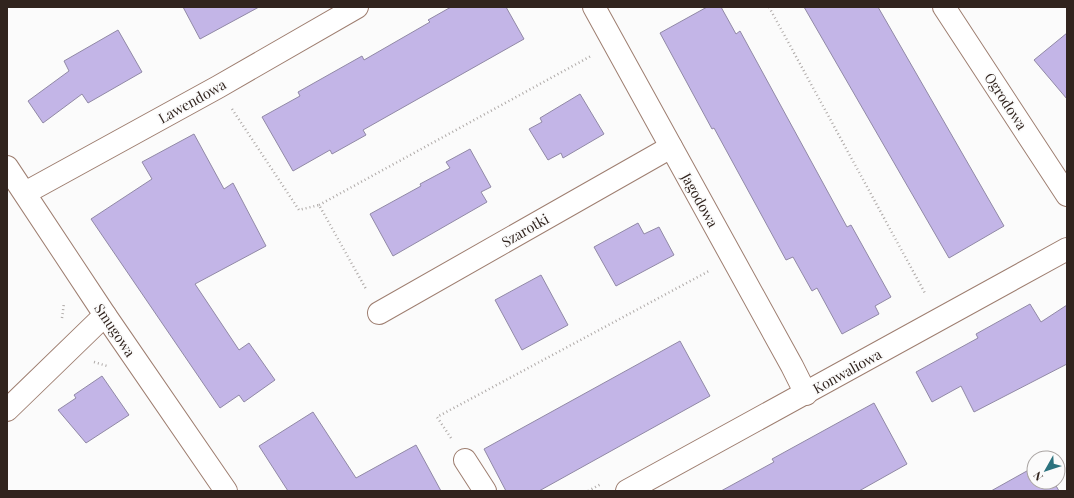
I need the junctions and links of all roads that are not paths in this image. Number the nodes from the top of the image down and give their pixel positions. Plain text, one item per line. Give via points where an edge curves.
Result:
1 (594, 7) edge
2 (944, 7) edge
3 (349, 9) edge
4 (671, 147) junction
5 (7, 167) edge
6 (25, 193) junction
7 (1067, 195) edge
8 (1067, 249) edge
9 (379, 313) road end
10 (105, 315) junction
11 (806, 394) junction
12 (7, 410) edge
13 (466, 460) road end
14 (226, 491) edge
15 (486, 491) edge
16 (627, 491) edge

1 - 4 street, Jagodowa
2 - 7 street, Ogrodowa
3 - 6 street, Lawendowa via 218,87
4 - 9 street, Szarotki
4 - 11 street, Jagodowa
5 - 6 street, Smugowa
6 - 10 street, Smugowa
8 - 11 street, Konwaliowa
10 - 12 street
10 - 14 street, Smugowa
11 - 16 street, Konwaliowa
13 - 15 street

